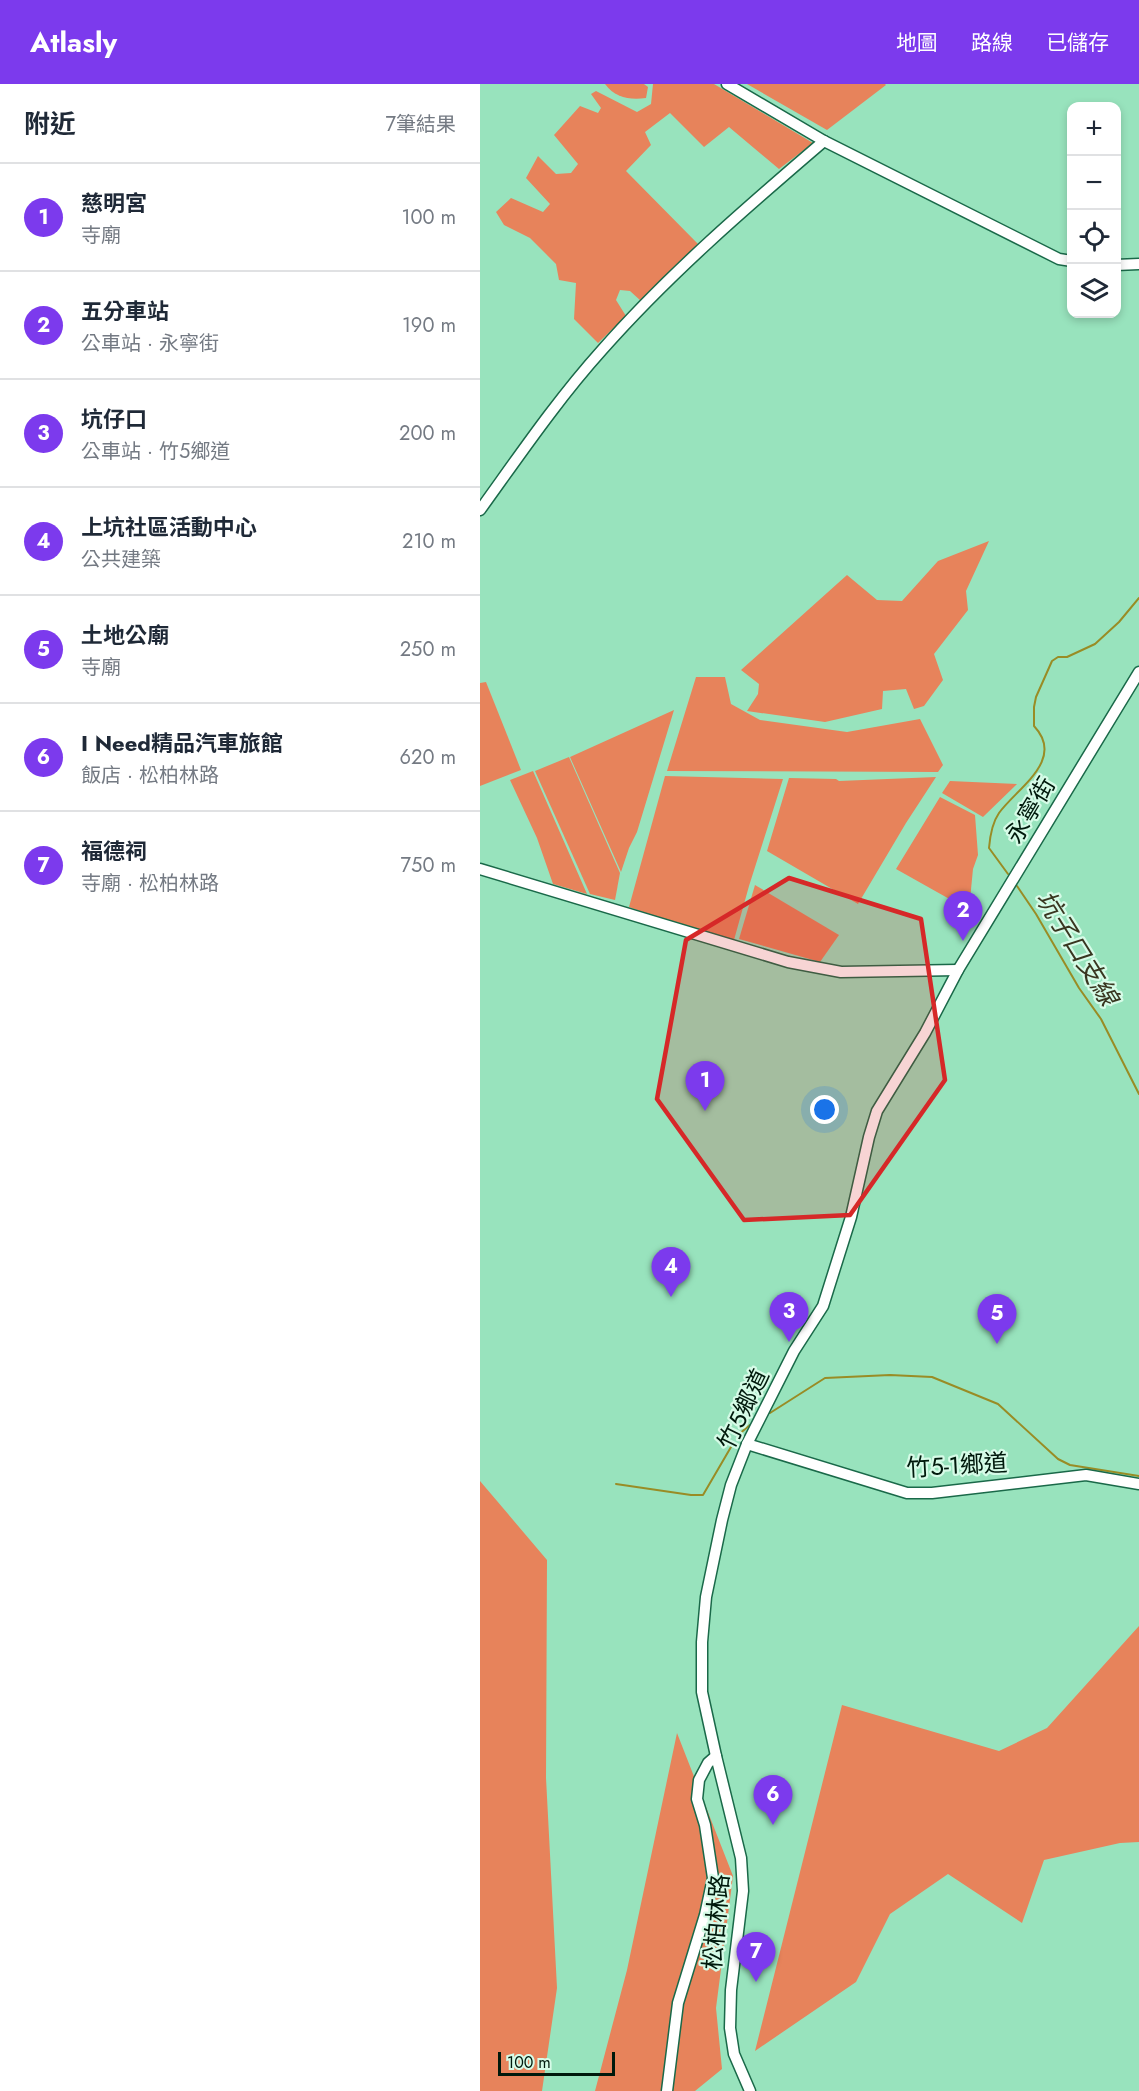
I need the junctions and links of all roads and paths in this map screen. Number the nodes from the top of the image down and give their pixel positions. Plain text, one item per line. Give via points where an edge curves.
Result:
1 (727, 84) edge
2 (824, 141) junction
3 (1067, 260) edge
4 (1139, 264) edge
5 (1121, 265) edge
6 (480, 510) edge
7 (1139, 672) edge
8 (480, 869) edge
9 (958, 970) junction
10 (747, 1444) junction
11 (1139, 1484) edge
12 (716, 1756) junction
13 (668, 2091) edge
14 (750, 2091) edge

1 - 2 street
2 - 3 street
2 - 6 street via 684,266 602,350 552,410
4 - 5 street
7 - 9 street, 永寧街
8 - 9 street via 798,964 841,972
9 - 10 street, 竹5鄉道 via 877,1111 823,1306 794,1351
10 - 11 street, 竹5-1鄉道 via 907,1493 1086,1475
10 - 12 street, 竹5鄉道 via 731,1485 705,1597 702,1692
12 - 13 street via 699,1780 697,1799 713,1878 678,2003
12 - 14 street, 松柏林路 via 741,1858 743,1891 730,2028 736,2060

